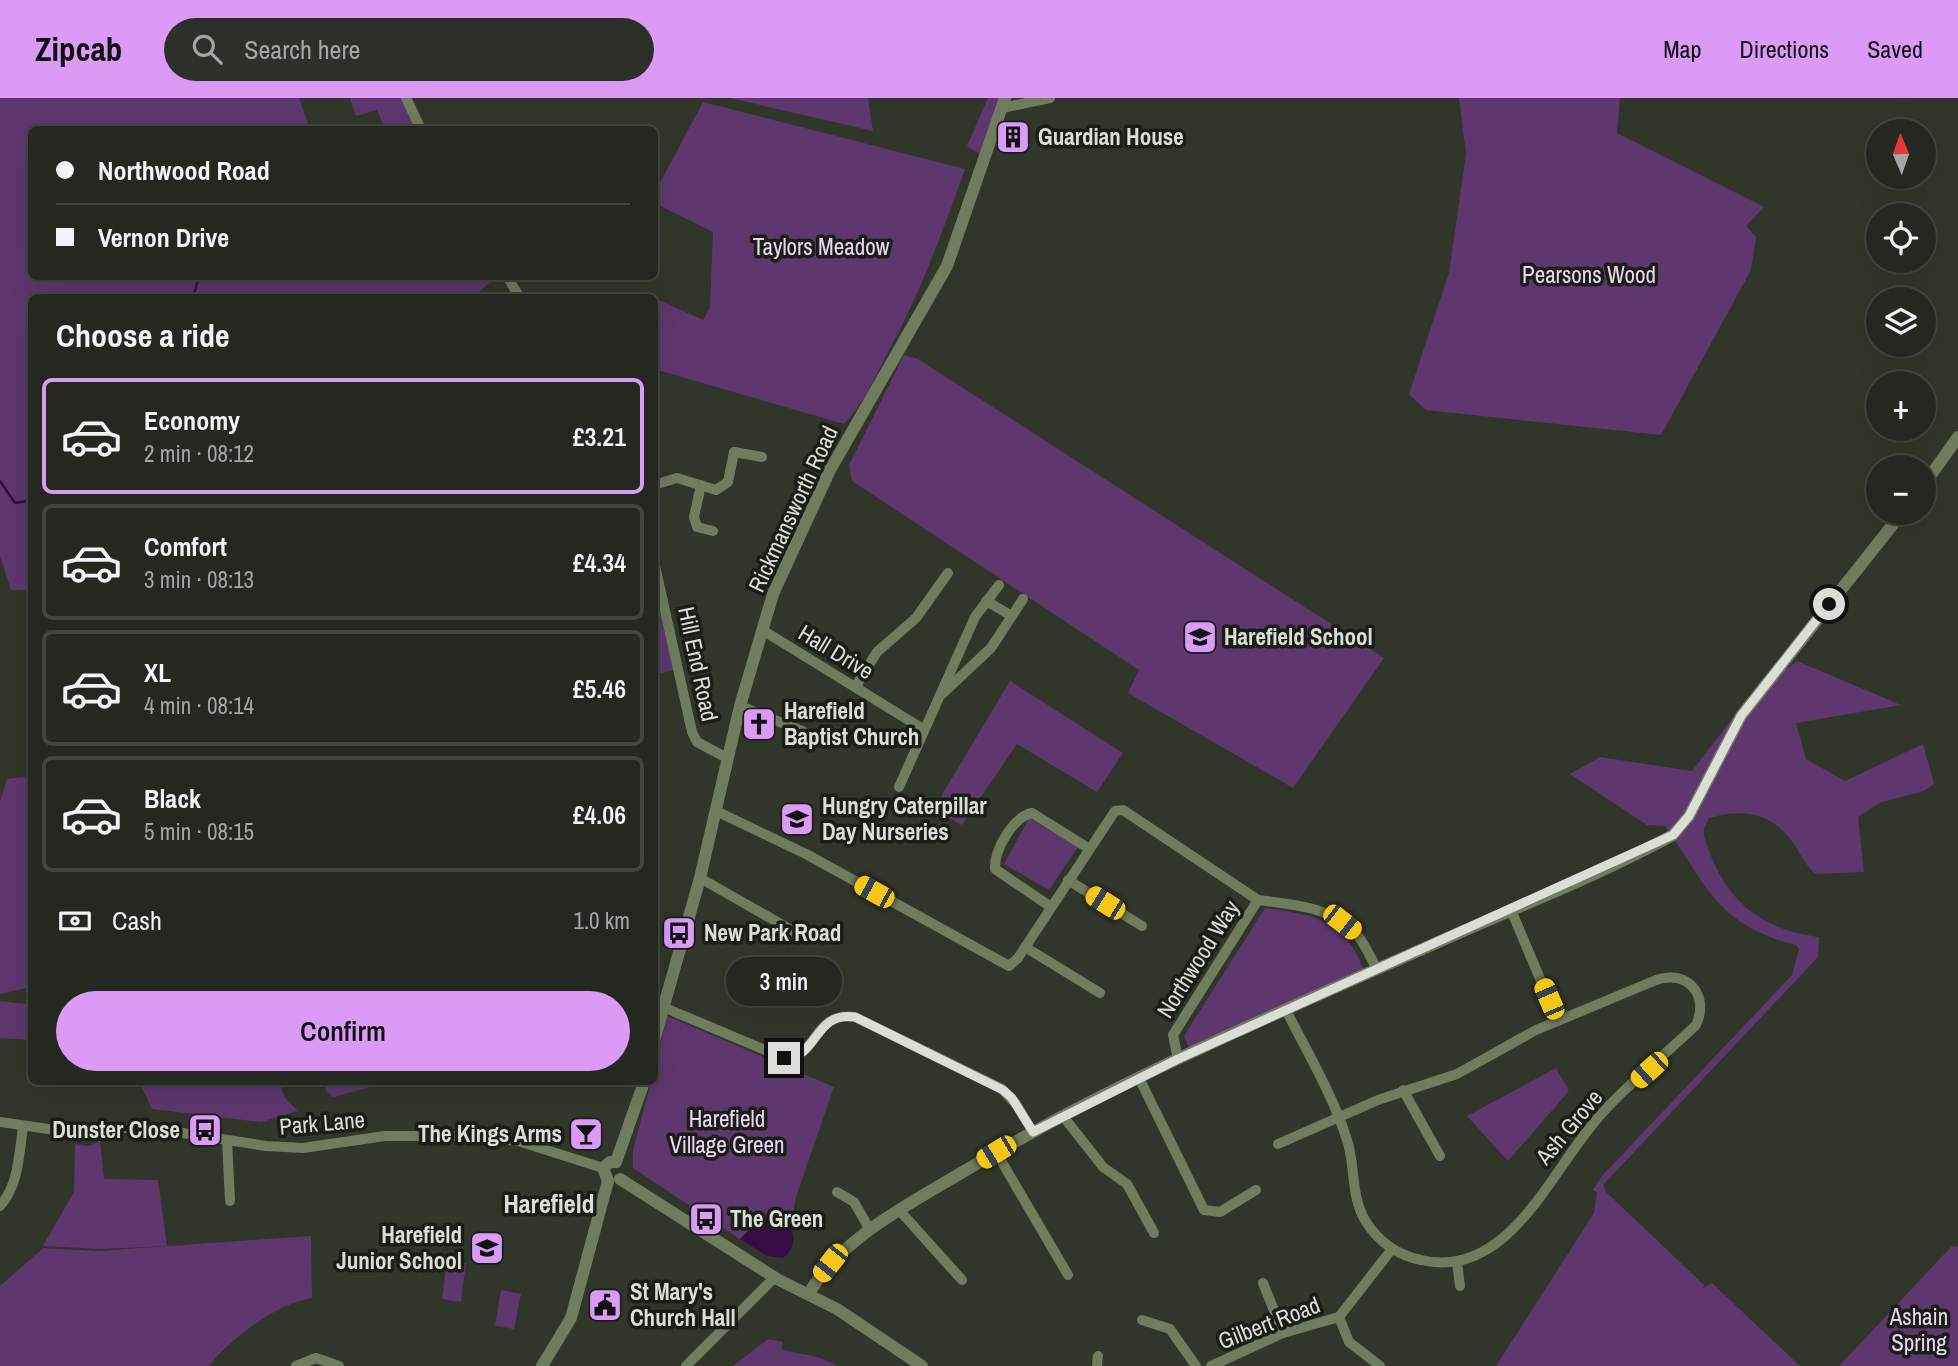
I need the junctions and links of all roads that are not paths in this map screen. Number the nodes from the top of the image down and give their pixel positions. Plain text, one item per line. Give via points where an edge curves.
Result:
1 (406, 98) edge
2 (1050, 98) edge
3 (1003, 103) edge
4 (419, 126) edge
5 (1958, 437) edge
6 (762, 457) dead end
7 (1936, 468) edge
8 (658, 484) edge
9 (701, 485) junction
10 (1892, 525) edge
11 (713, 531) dead end
12 (948, 573) dead end
13 (658, 579) edge
14 (999, 585) dead end
15 (1023, 599) dead end
16 (986, 601) junction
17 (1012, 616) junction
18 (764, 631) junction
19 (856, 686) junction
20 (937, 699) junction
21 (740, 706) junction
22 (923, 729) junction
23 (802, 731) dead end
24 (727, 758) junction
25 (899, 787) dead end
26 (716, 811) junction
27 (1088, 848) junction
28 (700, 878) junction
29 (1068, 880) junction
30 (1258, 900) junction
31 (1051, 906) junction
32 (1511, 910) junction
33 (1142, 926) dead end
34 (795, 932) dead end
35 (1025, 947) junction
36 (1377, 969) junction
37 (1100, 993) dead end
38 (663, 1007) junction
39 (1286, 1010) junction
40 (1558, 1021) junction
41 (658, 1026) edge
42 (1178, 1059) junction
43 (1139, 1077) junction
44 (643, 1085) edge
45 (1403, 1090) junction
46 (1063, 1116) junction
47 (1338, 1117) junction
48 (0, 1122) edge
49 (23, 1127) junction
50 (1033, 1132) junction
51 (227, 1140) junction
52 (1278, 1144) dead end
53 (996, 1152) junction
54 (1440, 1156) dead end
55 (610, 1176) junction
56 (1256, 1190) dead end
57 (836, 1192) dead end
58 (230, 1201) dead end
59 (0, 1206) edge
60 (900, 1211) junction
61 (870, 1230) junction
62 (1154, 1233) dead end
63 (1392, 1249) junction
64 (1457, 1262) junction
65 (1068, 1275) dead end
66 (775, 1277) junction
67 (962, 1280) dead end
68 (1263, 1283) dead end
69 (1460, 1286) dead end
70 (809, 1293) junction
71 (1339, 1317) junction
72 (1142, 1320) dead end
73 (1283, 1333) junction
74 (918, 1365) edge
75 (296, 1366) edge
76 (339, 1366) edge
77 (542, 1366) edge
78 (686, 1366) edge
79 (1196, 1366) edge
80 (1211, 1366) edge
81 (1380, 1366) edge

1 - 4 street
2 - 3 street
3 - 18 street, Rickmansworth Road via 947,266 830,470 773,594
5 - 7 street
6 - 9 street via 734,452 728,482 716,490
8 - 9 street via 677,478
9 - 11 street via 694,517 697,527
10 - 32 street via 1741,716 1689,816 1673,835
12 - 19 street via 916,618 877,652
13 - 24 street, Hill End Road via 692,732 697,742
14 - 16 street
15 - 17 street
16 - 17 street
16 - 20 street
17 - 20 street via 991,648
18 - 19 street, Hall Drive
18 - 21 street, Rickmansworth Road
19 - 22 street, Hall Drive
20 - 22 street
21 - 23 street
21 - 24 street, Rickmansworth Road
22 - 25 street
24 - 26 street, Rickmansworth Road
26 - 28 street, Rickmansworth Road
26 - 35 street via 806,854 1009,966
27 - 29 street
27 - 30 street via 1109,816 1123,810
27 - 31 street via 1032,813 1018,819 994,859 995,869
28 - 34 street
28 - 38 street, Rickmansworth Road
29 - 31 street
29 - 33 street
30 - 36 street, Northwood Way via 1314,909 1342,922 1357,934
30 - 42 street, Northwood Way via 1173,1035
31 - 35 street
32 - 36 street
32 - 40 street
35 - 37 street
36 - 39 street
38 - 41 street, Rickmansworth Road
38 - 50 street via 784,1058 803,1052 830,1021 855,1017 1003,1090
39 - 42 street
39 - 47 street, Ash Grove
40 - 45 street, Ash Grove via 1457,1074
40 - 64 street, Ash Grove via 1663,977 1689,982 1699,996 1696,1025 1601,1115 1503,1240
42 - 43 street
43 - 46 street
43 - 56 street via 1204,1210 1220,1212
44 - 55 street via 616,1162 623,1169
45 - 47 street, Ash Grove
45 - 54 street
46 - 50 street
46 - 62 street via 1103,1167 1127,1184
47 - 52 street
47 - 63 street, Ash Grove via 1350,1151 1357,1203 1374,1233
48 - 49 street, Park Lane
49 - 51 street, Park Lane via 76,1133 151,1128
49 - 59 street via 16,1175
50 - 53 street
51 - 55 street, Park Lane via 303,1148 385,1136 477,1136 518,1140
51 - 58 street
53 - 60 street
53 - 65 street
55 - 66 street
55 - 77 street via 570,1318
57 - 61 street via 853,1202
60 - 61 street
60 - 67 street
61 - 70 street via 830,1263
63 - 64 street, Ash Grove via 1422,1261
63 - 71 street, Gilbert Road
64 - 69 street
66 - 70 street
66 - 78 street
68 - 73 street
70 - 74 street
71 - 73 street, Gilbert Road
71 - 81 street via 1349,1342
72 - 79 street via 1170,1329
73 - 80 street, Gilbert Road
75 - 76 street via 316,1358

